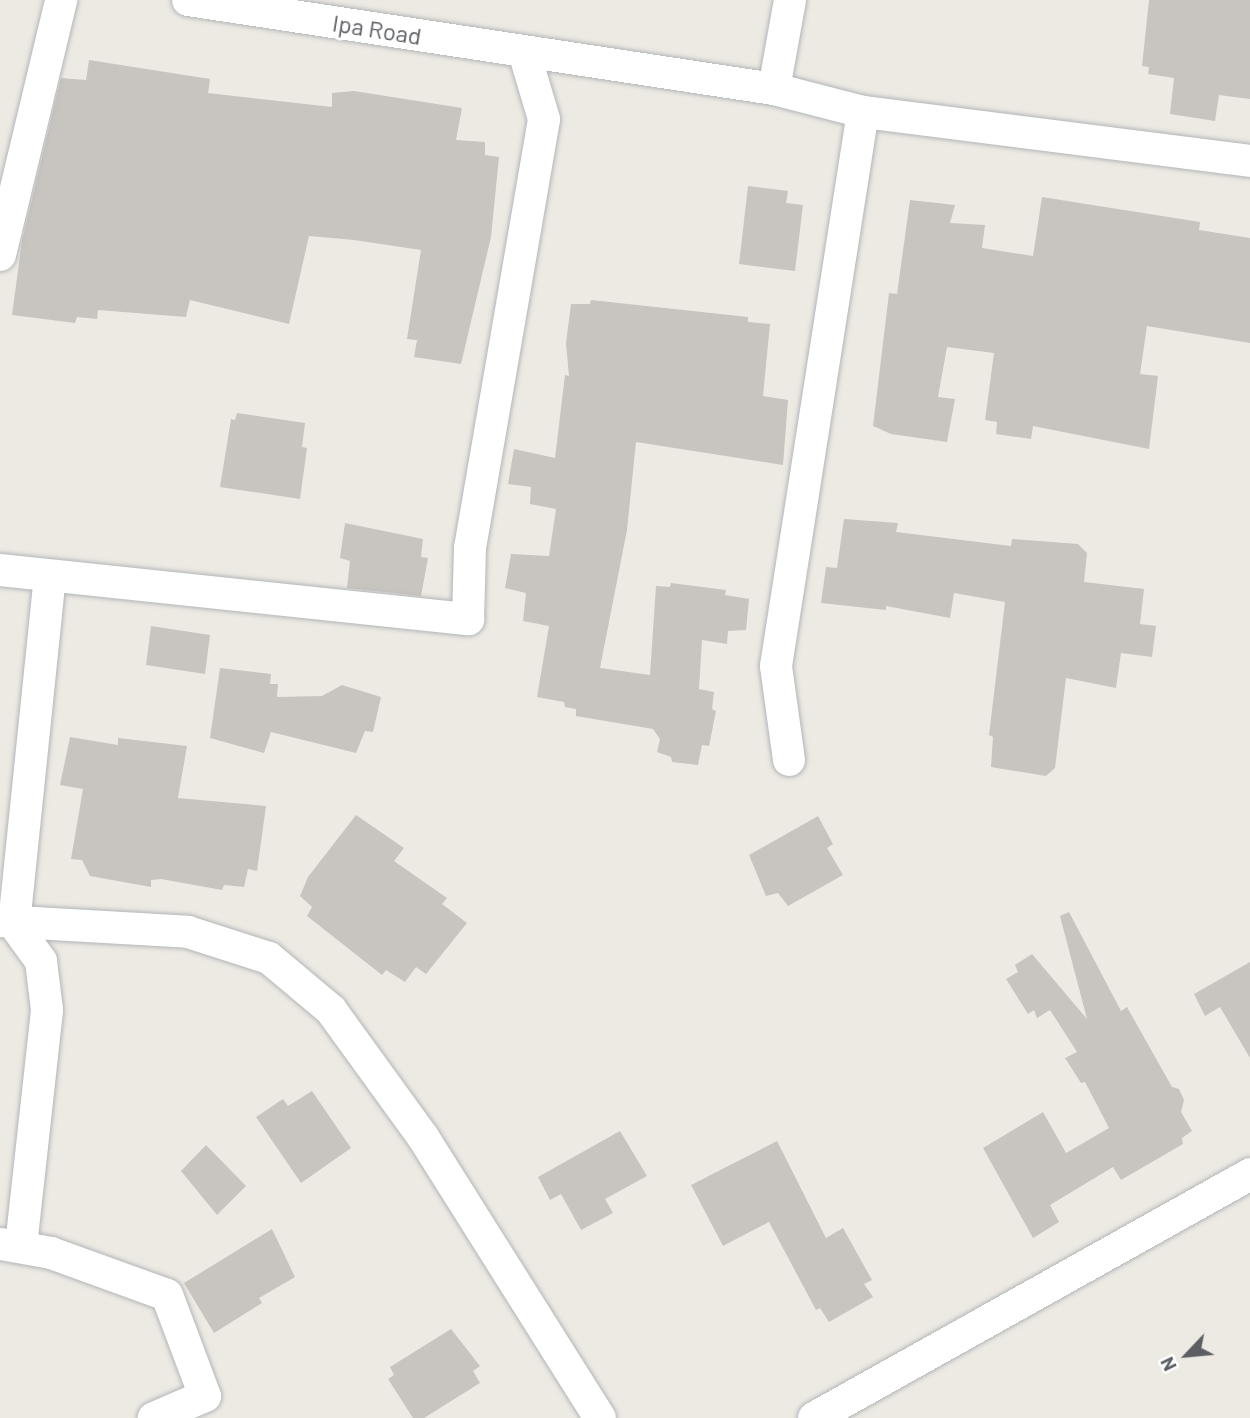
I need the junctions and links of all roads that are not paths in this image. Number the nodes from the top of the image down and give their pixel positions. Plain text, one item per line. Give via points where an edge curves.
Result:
1 (61, 0) edge
2 (188, 0) edge
3 (789, 0) edge
4 (524, 52) junction
5 (774, 89) junction
6 (863, 112) junction
7 (1250, 161) edge
8 (0, 255) edge
9 (0, 570) edge
10 (50, 576) junction
11 (789, 760) dead end
12 (7, 922) edge
13 (1250, 1174) edge
14 (10, 1245) edge
15 (212, 1407) edge
16 (154, 1418) edge
17 (600, 1418) edge
18 (814, 1418) edge

1 - 8 street
2 - 4 street, Ipa Road
3 - 5 street
4 - 5 street, Ipa Road
4 - 10 street via 544,119 470,548 468,619
5 - 6 street, Ipa Road
6 - 7 street, Ipa Road
6 - 11 street via 776,666
9 - 10 street
10 - 12 street
12 - 14 street via 41,961 47,1010
12 - 17 street via 188,932 269,958 331,1010 423,1137
13 - 18 street
14 - 15 street via 167,1295
15 - 16 street

